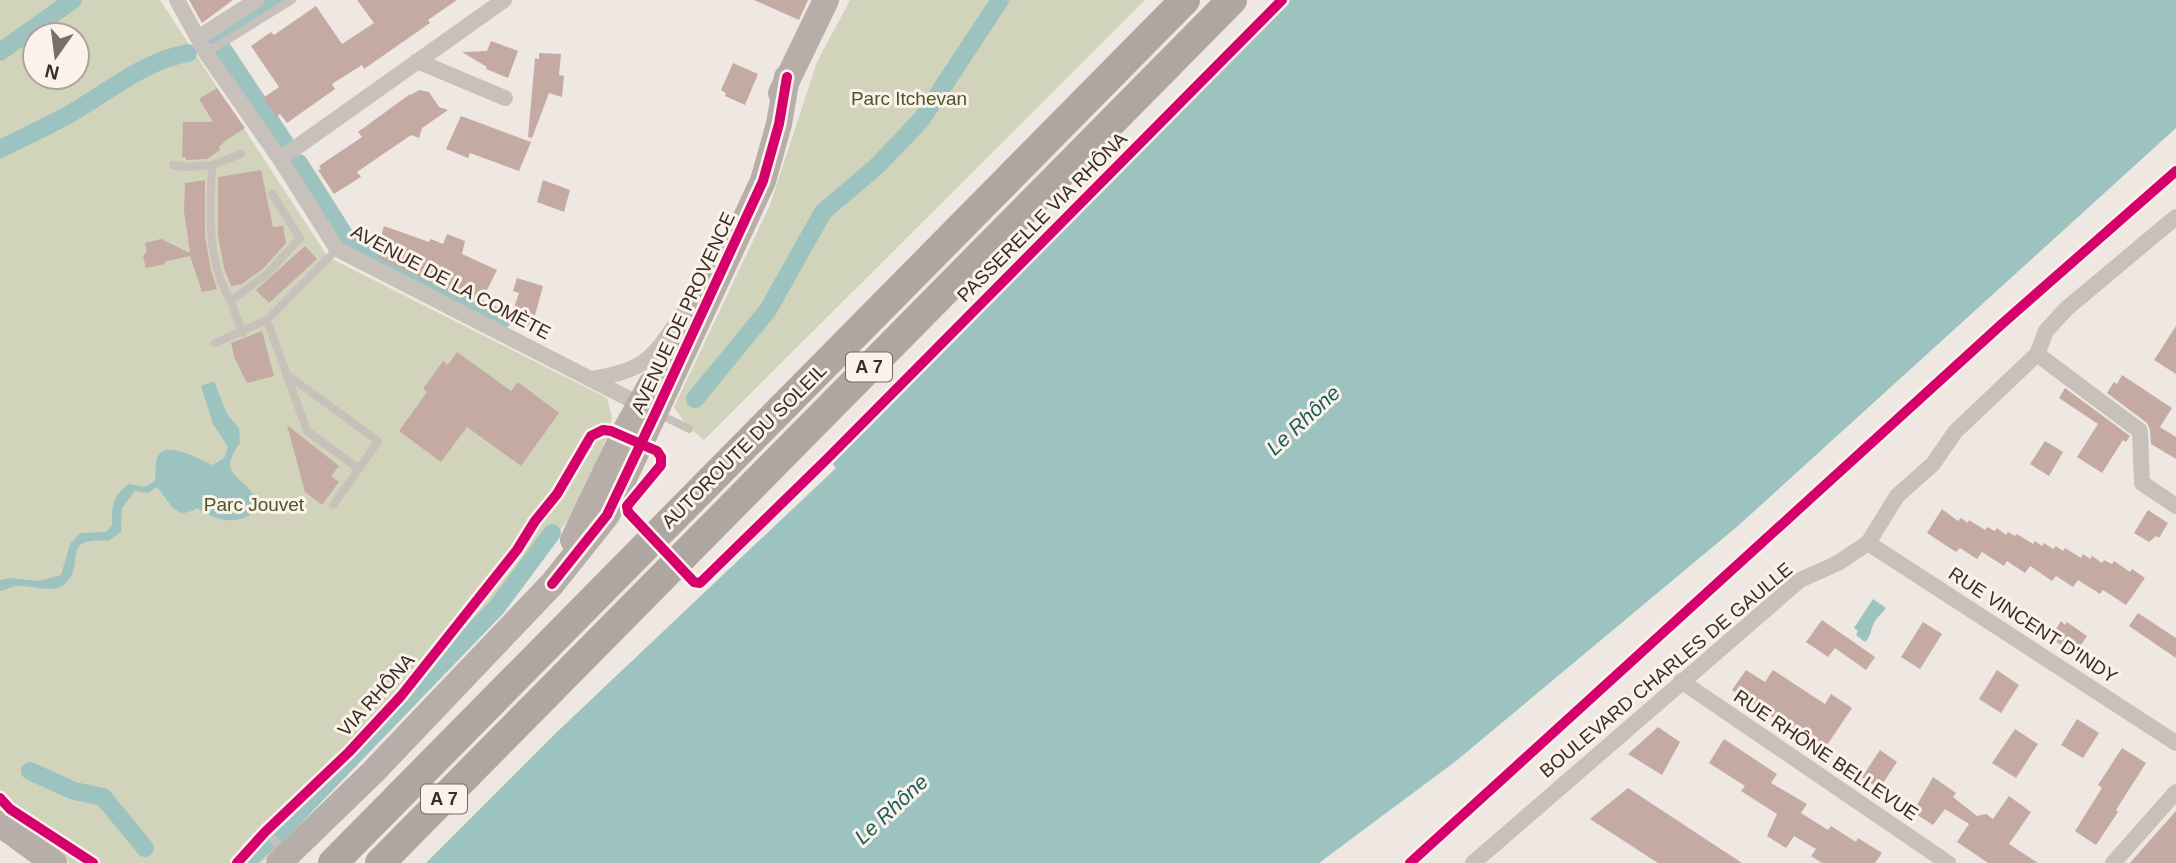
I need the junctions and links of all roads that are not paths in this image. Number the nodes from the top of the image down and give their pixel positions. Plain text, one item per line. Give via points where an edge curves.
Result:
1 (177, 0) edge
2 (257, 0) edge
3 (292, 0) edge
4 (504, 0) edge
5 (826, 0) edge
6 (1185, 0) edge
7 (1232, 0) edge
8 (202, 45) junction
9 (417, 61) junction
10 (787, 77) junction
11 (505, 98) dead end
12 (241, 154) dead end
13 (280, 159) junction
14 (173, 165) dead end
15 (212, 165) junction
16 (272, 194) dead end
17 (2176, 217) edge
18 (337, 249) junction
19 (231, 301) junction
20 (685, 311) junction
21 (267, 320) junction
22 (242, 333) junction
23 (215, 343) dead end
24 (2037, 354) junction
25 (286, 374) junction
26 (592, 379) junction
27 (649, 409) junction
28 (689, 429) dead end
29 (359, 469) junction
30 (333, 505) dead end
31 (2176, 506) edge
32 (1868, 543) junction
33 (1681, 681) junction
34 (2176, 743) edge
35 (2176, 792) edge
36 (0, 824) edge
37 (265, 832) dead end
38 (284, 858) edge
39 (54, 863) edge
40 (333, 863) edge
41 (380, 863) edge
42 (1473, 863) edge
43 (1948, 863) edge
44 (2113, 863) edge

1 - 8 street, AVENUE DE LA COMÈTE
2 - 8 street
3 - 8 lane
4 - 9 street
5 - 10 main road, AVENUE DE PROVENCE
6 - 40 highway, AUTOROUTE DU SOLEIL / A 7
7 - 41 highway, AUTOROUTE DU SOLEIL / A 7
8 - 13 street, AVENUE DE LA COMÈTE
9 - 11 street
9 - 13 street
10 - 20 main road, AVENUE DE PROVENCE
10 - 27 main road, AVENUE DE PROVENCE via 764,181
12 - 15 lane
13 - 18 street, AVENUE DE LA COMÈTE
14 - 15 lane
15 - 19 lane via 214,256 220,285
16 - 19 lane via 300,238 268,272
17 - 24 street, BOULEVARD CHARLES DE GAULLE via 2066,309 2046,331
18 - 21 lane
18 - 26 street, AVENUE DE LA COMÈTE
19 - 22 lane
20 - 26 street, AVENUE DE PROVENCE via 644,364
20 - 27 main road, AVENUE DE PROVENCE
21 - 22 lane
21 - 25 lane
22 - 23 lane
24 - 31 street via 2140,431 2142,483
24 - 32 street, BOULEVARD CHARLES DE GAULLE via 1955,432 1933,464 1897,496
25 - 29 lane via 306,431
25 - 29 lane via 378,441
26 - 27 street, AVENUE DE LA COMÈTE
27 - 28 lane
27 - 38 main road, AVENUE DE PROVENCE via 607,515 552,583 373,772
29 - 30 lane
32 - 33 street, BOULEVARD CHARLES DE GAULLE via 1800,580
32 - 34 street, RUE VINCENT D'INDY
33 - 42 street, BOULEVARD CHARLES DE GAULLE
33 - 43 street, RUE RHÔNE BELLEVUE
35 - 44 street
36 - 39 main road
37 - 38 lane

